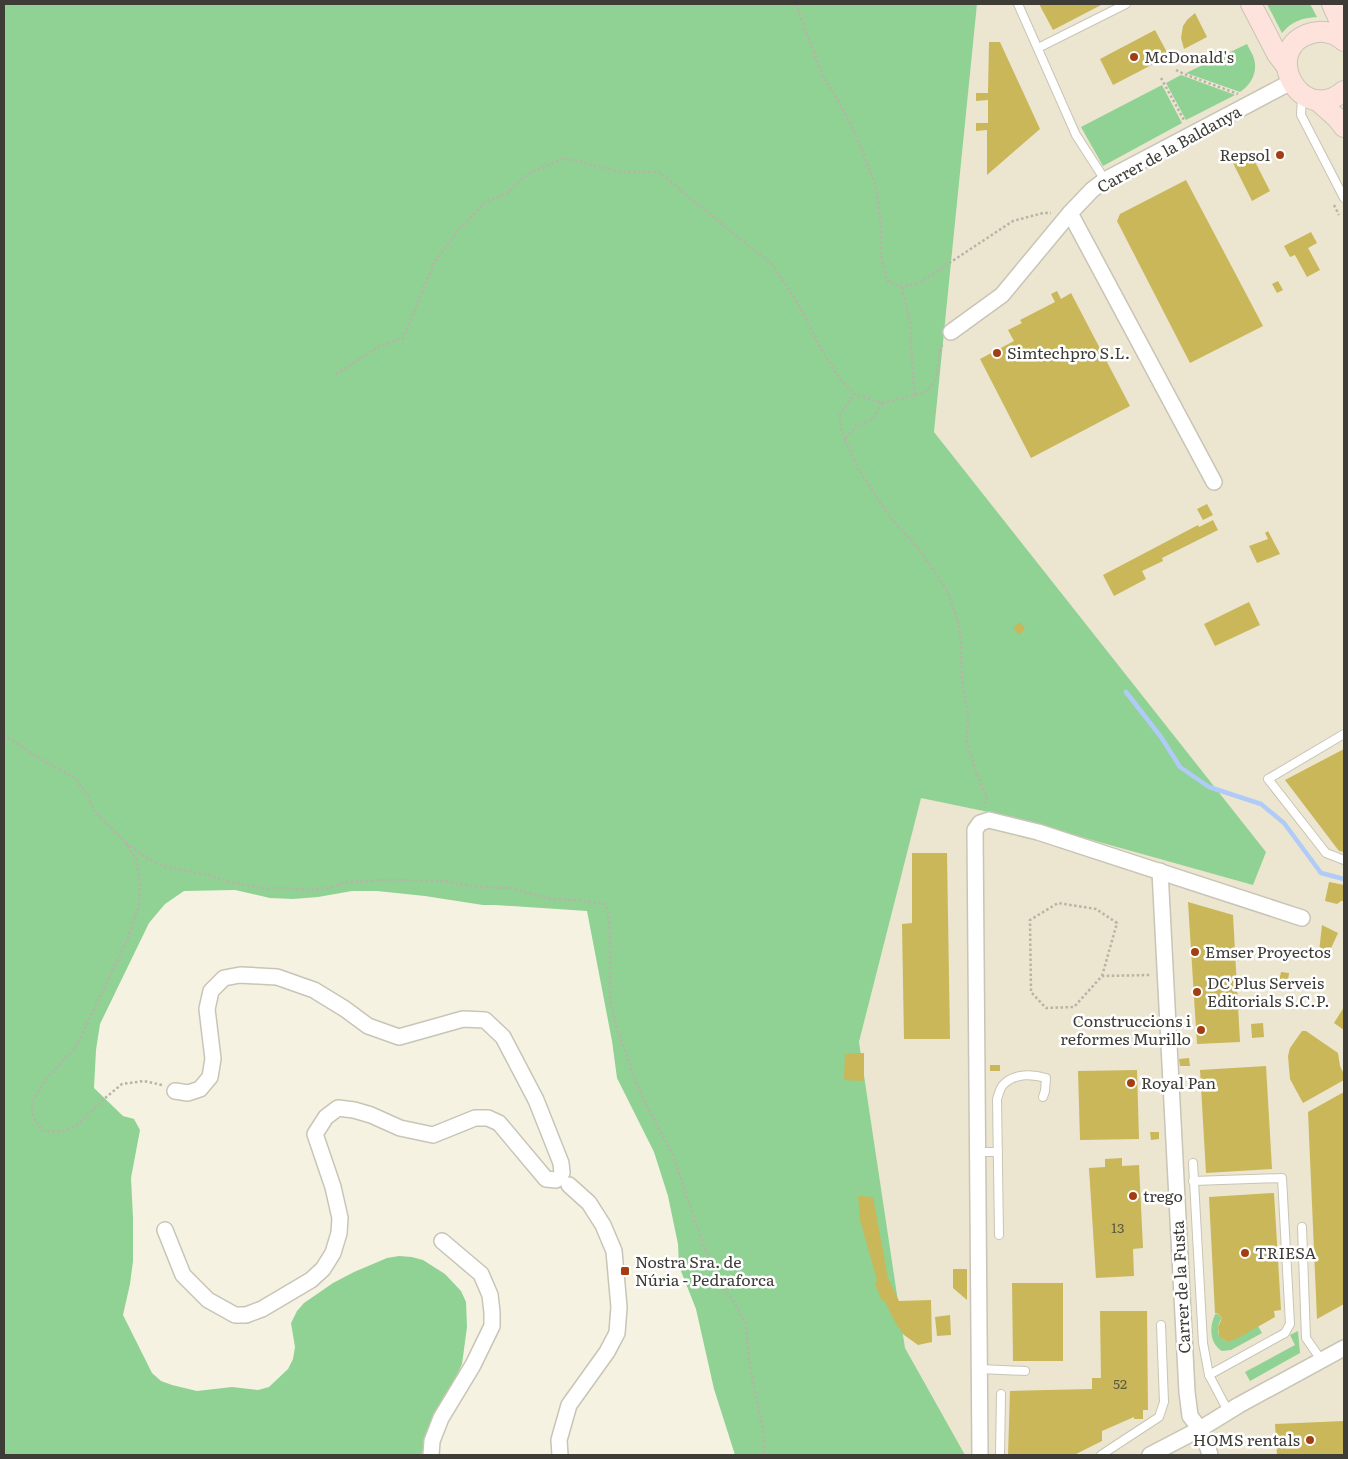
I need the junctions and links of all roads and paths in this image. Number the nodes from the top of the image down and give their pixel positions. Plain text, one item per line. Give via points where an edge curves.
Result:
1 (796, 4) edge
2 (1018, 4) edge
3 (1126, 4) edge
4 (1251, 4) edge
5 (1332, 4) edge
6 (1341, 32) edge
7 (1038, 48) junction
8 (1176, 70) dead end
9 (1299, 86) junction
10 (1344, 91) edge
11 (1240, 94) dead end
12 (1344, 127) edge
13 (1105, 180) junction
14 (1344, 198) edge
15 (1070, 213) junction
16 (902, 287) junction
17 (951, 332) joint
18 (336, 374) dead end
19 (854, 394) junction
20 (916, 395) junction
21 (882, 402) junction
22 (845, 440) junction
23 (1214, 482) dead end
24 (1344, 734) edge
25 (4, 735) edge
26 (980, 823) junction
27 (126, 843) junction
28 (1344, 860) edge
29 (1160, 871) junction
30 (1302, 918) dead end
31 (1102, 976) junction
32 (1165, 977) junction
33 (175, 1090) joint
34 (1043, 1097) dead end
35 (978, 1152) junction
36 (998, 1152) junction
37 (1193, 1162) dead end
38 (562, 1179) junction
39 (1194, 1181) junction
40 (1302, 1227) dead end
41 (165, 1230) dead end
42 (999, 1235) dead end
43 (442, 1241) dead end
44 (1161, 1325) dead end
45 (1344, 1348) edge
46 (1322, 1361) junction
47 (980, 1369) junction
48 (1025, 1371) dead end
49 (1209, 1375) junction
50 (1001, 1394) dead end
51 (1228, 1411) junction
52 (1200, 1429) junction
53 (431, 1455) edge
54 (560, 1455) edge
55 (764, 1455) edge
56 (980, 1455) edge
57 (1000, 1455) edge
58 (1101, 1455) edge
59 (1150, 1455) edge
60 (1210, 1455) edge

1 - 16 path via 822,75 840,102 876,186 881,256 887,281
2 - 7 lane
3 - 7 lane
4 - 9 main road via 1277,54
5 - 6 main road
6 - 9 main road via 1315,32 1300,39 1290,51
7 - 13 lane via 1076,135
8 - 11 path
9 - 10 main road via 1333,98
9 - 12 main road via 1338,118
9 - 13 street, Carrer de la Baldanya
9 - 14 lane via 1301,115
13 - 15 street, Carrer de la Baldanya
15 - 16 path via 1043,213 1013,221 919,282
15 - 17 street, Carrer de la Baldanya via 1002,295
15 - 23 street
16 - 20 path via 910,322
17 - 20 path via 940,348 935,382 924,393
18 - 19 path via 378,347 403,338 434,263 485,202 506,194 526,175 564,158 622,172 659,172 771,263 799,305 831,366
19 - 21 path
19 - 22 path via 840,415
20 - 21 path
21 - 22 path via 873,419 856,426
22 - 26 path via 859,470 890,517 920,549 953,605 960,632 962,682 968,715 967,743 987,797
24 - 28 lane via 1268,779 1326,853
25 - 27 path via 75,778 96,812
26 - 29 street via 988,820 1038,832
26 - 35 street via 975,830
27 - 33 path via 137,861 140,882 139,905 128,938 76,1046 46,1079 32,1101 33,1117 43,1131 60,1132 77,1125 122,1084 144,1081
27 - 55 path via 165,867 268,889 308,890 347,882 385,880 444,881 509,888 552,900 605,904 610,931 610,999 617,1029 643,1097 673,1155 718,1282 746,1324 749,1362 764,1435
29 - 30 street
29 - 32 street, Carrer de la Fusta
31 - 31 path via 1117,923 1096,909 1058,902 1030,920 1031,992 1046,1008 1074,1006
31 - 32 path
32 - 52 street, Carrer de la Fusta via 1187,1392 1190,1416
33 - 38 street via 188,1093 200,1090 210,1077 213,1059 207,1009 211,991 224,978 240,975 277,977 314,990 368,1026 399,1037 463,1019 485,1020 503,1037 536,1100 561,1163
34 - 36 lane via 1046,1078 1035,1074 1014,1077 1002,1085 997,1099
35 - 36 lane
35 - 47 street
36 - 42 lane
37 - 39 lane
38 - 41 street via 546,1179 500,1123 488,1118 475,1118 433,1135 338,1108 326,1117 315,1134 333,1187 340,1218 339,1233 333,1253 323,1269 310,1280 262,1309 235,1316 208,1300 183,1275
38 - 54 street via 589,1203 603,1225 614,1250 619,1307 617,1334 569,1405 559,1440
39 - 49 lane via 1203,1344
39 - 49 lane via 1282,1178 1290,1324 1285,1333
40 - 46 lane via 1306,1338
43 - 53 street via 481,1274 490,1295 492,1326 473,1366 441,1418 432,1441
44 - 58 lane via 1164,1402 1159,1417
45 - 46 street
46 - 51 street
47 - 48 lane
47 - 56 street
49 - 51 lane
50 - 57 lane
51 - 52 street
52 - 59 street
52 - 60 street, Carrer de la Fusta

